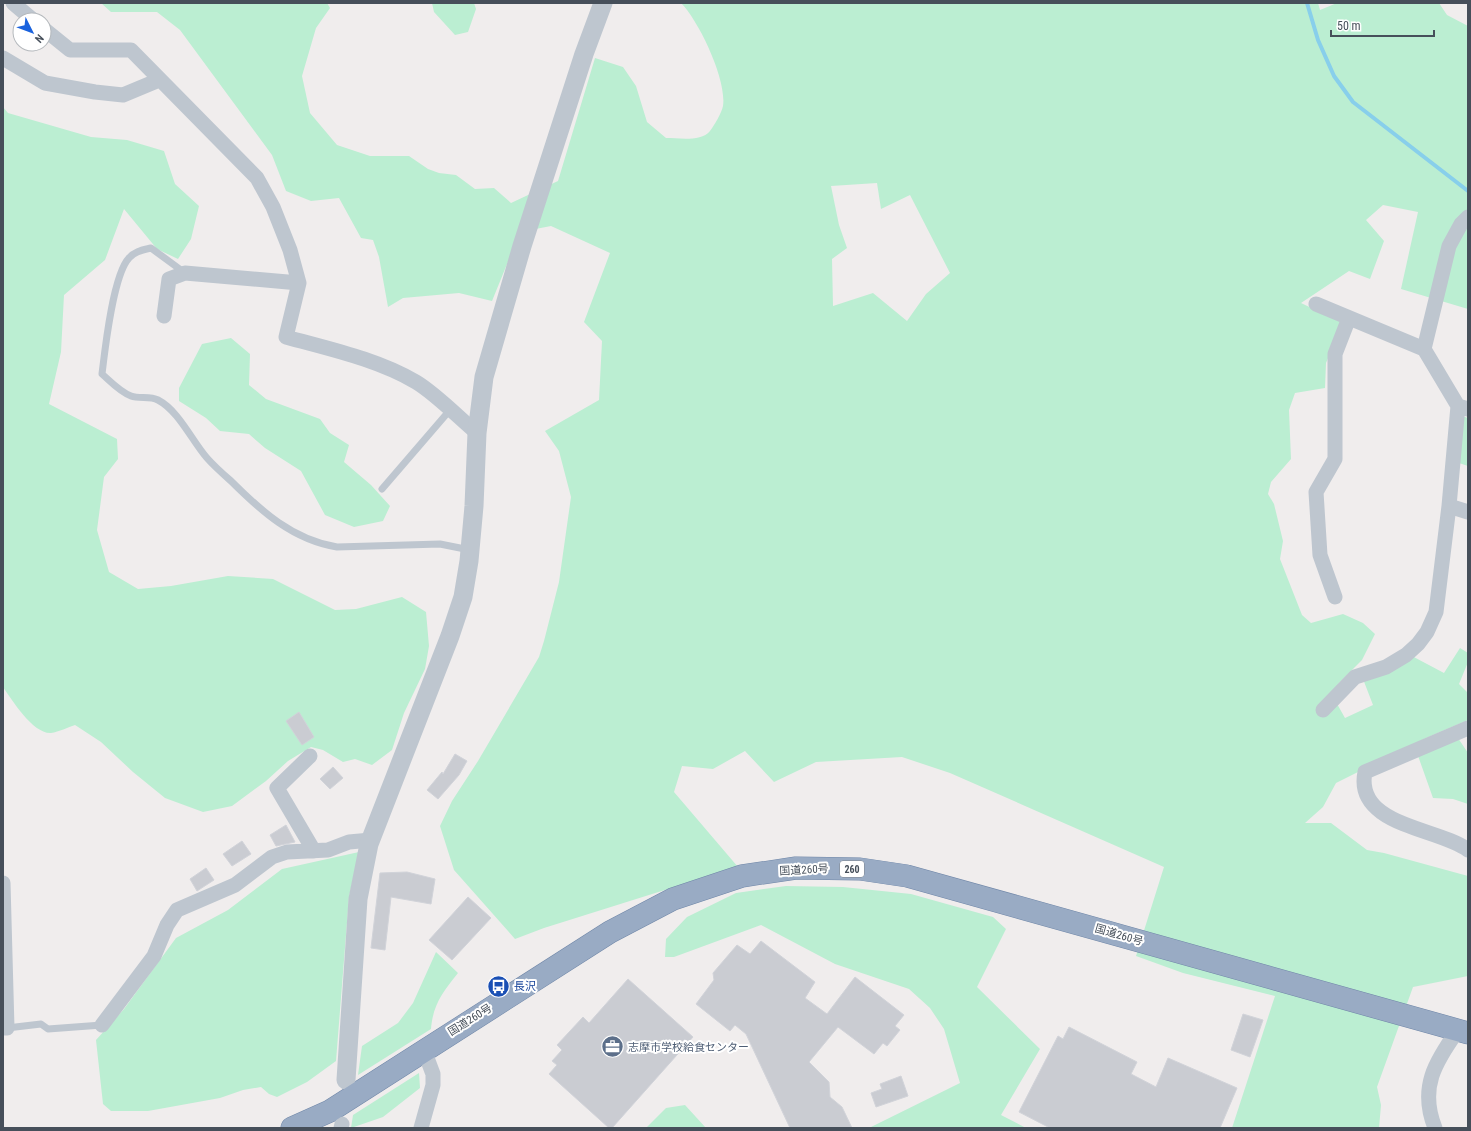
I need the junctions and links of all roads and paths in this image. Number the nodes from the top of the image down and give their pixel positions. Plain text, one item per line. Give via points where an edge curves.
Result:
1 (13, 3) edge
2 (603, 3) edge
3 (24, 12) edge
4 (52, 35) edge
5 (3, 58) edge
6 (159, 80) junction
7 (1468, 217) edge
8 (185, 273) junction
9 (299, 283) junction
10 (1316, 304) dead end
11 (164, 316) dead end
12 (1349, 318) junction
13 (1424, 349) junction
14 (1463, 407) edge
15 (450, 410) junction
16 (478, 433) junction
17 (382, 489) dead end
18 (1449, 506) junction
19 (1468, 512) edge
20 (470, 550) junction
21 (1336, 597) dead end
22 (1323, 710) dead end
23 (1468, 728) edge
24 (310, 756) dead end
25 (371, 840) junction
26 (1468, 850) edge
27 (314, 851) junction
28 (3, 883) edge
29 (4, 960) edge
30 (102, 1026) joint
31 (5, 1028) edge
32 (1465, 1028) edge
33 (424, 1050) junction
34 (346, 1080) dead end
35 (292, 1128) edge
36 (421, 1128) edge
37 (1435, 1128) edge

1 - 3 street
2 - 16 street via 584,54 494,337 484,377
4 - 6 street via 70,50 131,50
5 - 6 street via 45,83 95,92 123,95
6 - 9 street via 257,178 273,207 290,250
7 - 13 street via 1449,246
8 - 9 street
8 - 11 street via 169,279
8 - 20 lane via 151,248 140,250 129,258 119,278 105,343 102,374 118,389 131,396 158,400 177,417 206,458 236,487 267,514 303,538 337,547 440,544
9 - 15 street via 286,337 388,368 417,382
10 - 12 street
12 - 13 street
12 - 21 street via 1335,354 1335,459 1316,492 1320,555
13 - 14 street
14 - 18 street
15 - 16 street
15 - 17 lane
16 - 20 street
18 - 19 street
18 - 22 street via 1436,612 1427,632 1406,655 1386,667 1355,677
20 - 25 street via 463,598
23 - 26 street via 1365,772 1363,781 1368,795 1384,815 1399,823 1458,842
24 - 27 street via 277,788
25 - 27 street via 349,842 328,850
25 - 34 street via 358,899
27 - 30 street via 287,852 272,857 235,885 177,910 167,925 154,956
28 - 29 street
29 - 31 street
30 - 31 lane via 48,1029 41,1024
32 - 33 highway, 国道260号 / 260 via 907,876 860,869 796,868 742,876 673,898 610,932
32 - 37 street via 1439,1058 1429,1084 1427,1096
33 - 35 highway, 国道260号 / 260 via 330,1111
33 - 36 street via 433,1074 433,1084

